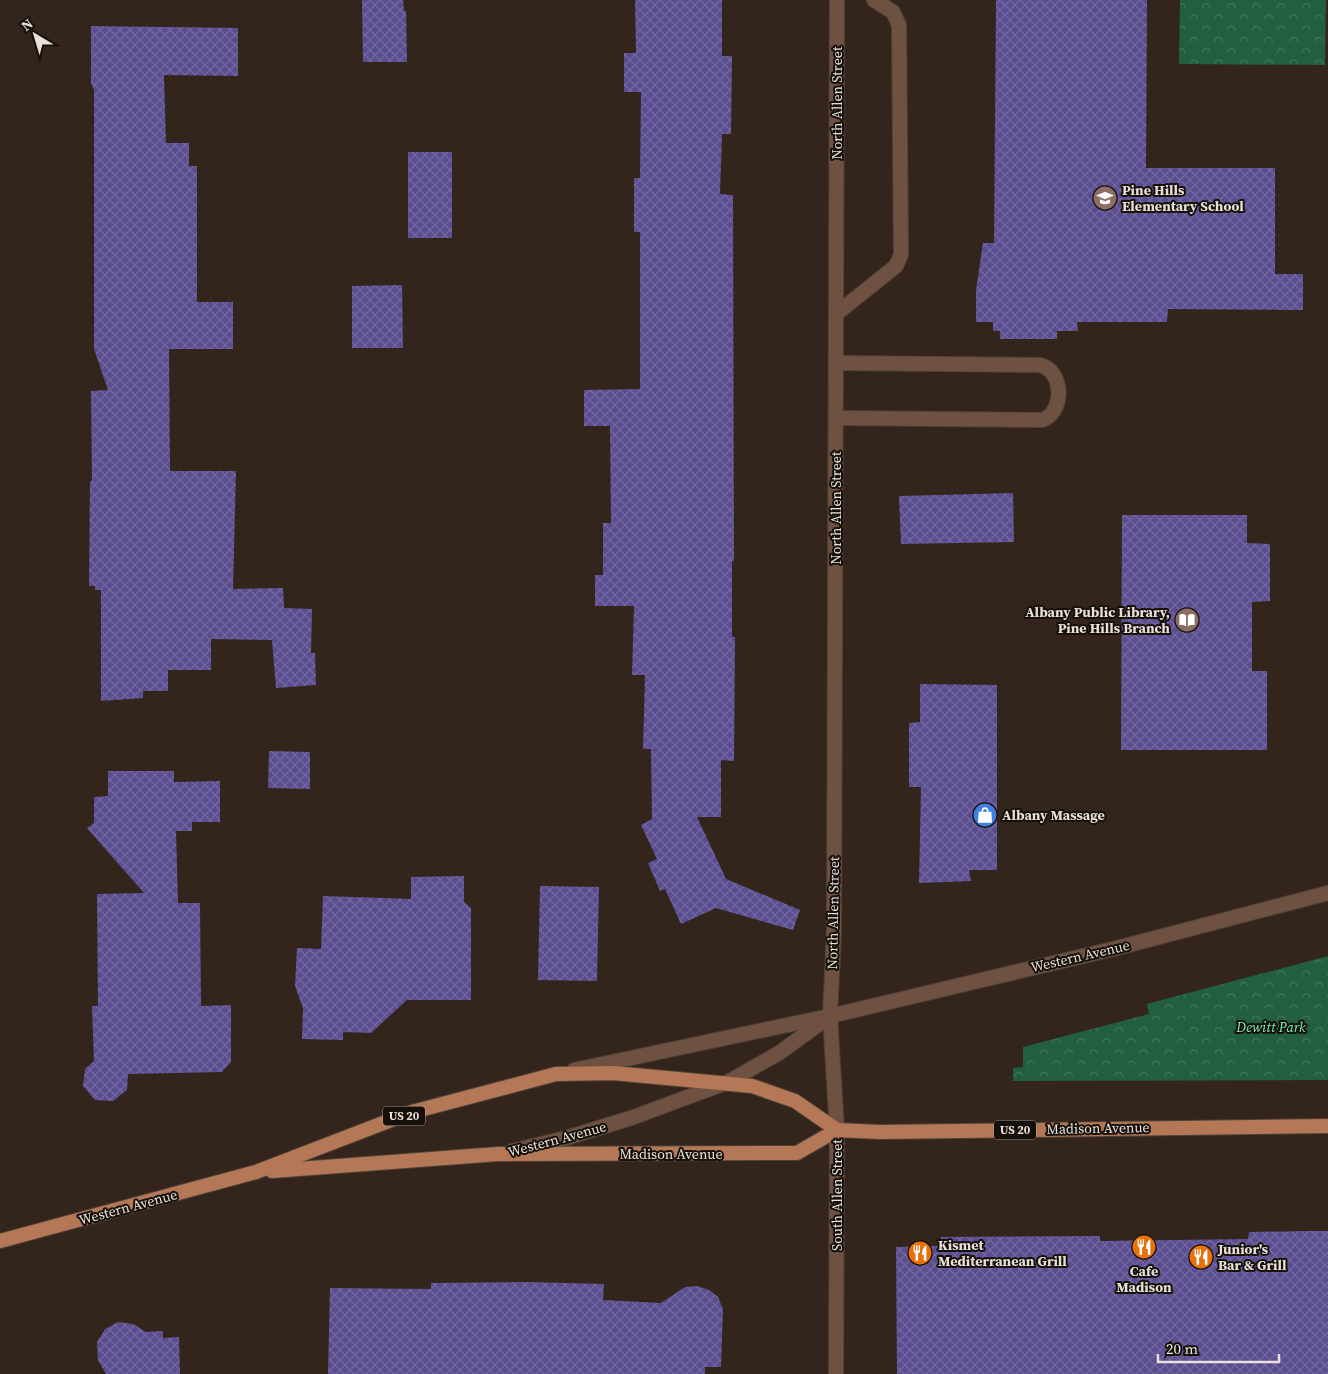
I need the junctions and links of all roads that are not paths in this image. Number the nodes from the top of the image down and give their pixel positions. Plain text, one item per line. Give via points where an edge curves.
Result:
1 (837, 0) edge
2 (874, 0) edge
3 (836, 314) junction
4 (836, 363) junction
5 (837, 418) junction
6 (1328, 893) edge
7 (830, 1016) junction
8 (556, 1074) junction
9 (728, 1082) junction
10 (1328, 1126) edge
11 (837, 1130) junction
12 (498, 1154) junction
13 (256, 1172) junction
14 (0, 1241) edge
15 (836, 1374) edge

1 - 3 street, North Allen Street
2 - 3 street via 893,12 899,25 900,255 896,266
3 - 4 street, North Allen Street
4 - 5 street, North Allen Street
4 - 5 street via 1039,365 1055,373 1058,383 1056,410 1042,420
5 - 7 street, North Allen Street via 834,922
6 - 7 street, Western Avenue via 1117,948
7 - 8 street, Western Avenue
7 - 9 street, Western Avenue via 779,1053
7 - 11 street, South Allen Street
8 - 9 main road, US 20 via 613,1073
8 - 13 main road, Western Avenue / US 20 via 412,1112
9 - 11 main road, US 20 via 752,1086 795,1101
9 - 12 street, Western Avenue via 583,1133
10 - 11 main road, Madison Avenue / US 20
11 - 12 main road, Madison Avenue / US 20 via 797,1154
11 - 15 street, South Allen Street
12 - 13 main road, Western Avenue / US 20
13 - 14 main road, Western Avenue / US 20

